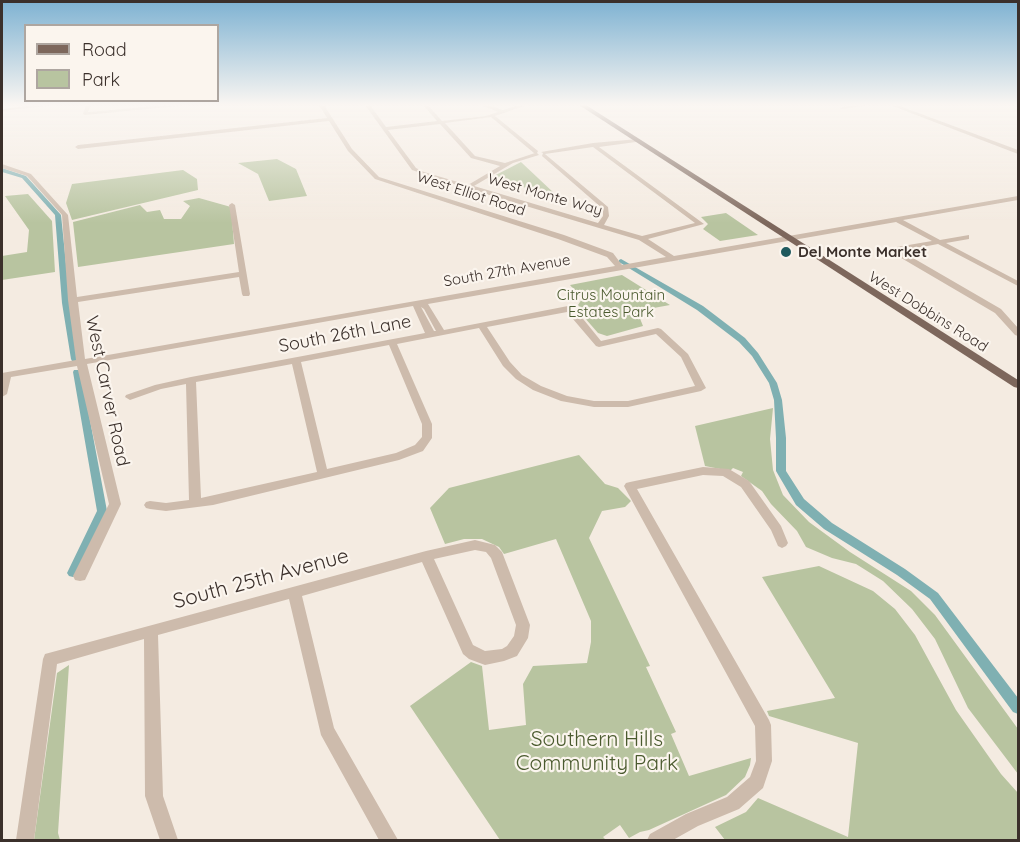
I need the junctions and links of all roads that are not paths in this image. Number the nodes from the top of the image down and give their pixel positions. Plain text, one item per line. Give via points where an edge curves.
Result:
1 (102, 144) edge
2 (347, 144) edge
3 (395, 144) edge
4 (463, 144) edge
5 (529, 144) edge
6 (599, 144) edge
7 (643, 144) edge
8 (997, 144) edge
9 (593, 145) junction
10 (78, 147) dead end
11 (1018, 152) edge
12 (540, 153) junction
13 (505, 165) junction
14 (2, 166) edge
15 (468, 186) junction
16 (1018, 198) edge
17 (232, 205) dead end
18 (896, 219) junction
19 (600, 225) junction
20 (966, 237) dead end
21 (642, 238) junction
22 (787, 238) junction
23 (938, 242) junction
24 (609, 255) junction
25 (671, 258) junction
26 (628, 265) junction
27 (242, 274) junction
28 (1018, 284) edge
29 (246, 294) dead end
30 (72, 300) junction
31 (419, 302) junction
32 (481, 326) junction
33 (1018, 333) edge
34 (436, 334) junction
35 (392, 342) junction
36 (296, 360) junction
37 (81, 362) junction
38 (4, 375) edge
39 (191, 380) junction
40 (1018, 385) edge
41 (2, 394) edge
42 (130, 397) dead end
43 (323, 475) junction
44 (195, 504) junction
45 (150, 505) dead end
46 (782, 543) dead end
47 (426, 556) junction
48 (80, 576) dead end
49 (294, 592) junction
50 (151, 631) junction
51 (25, 840) edge
52 (169, 840) edge
53 (389, 840) edge
54 (656, 840) edge

1 - 10 street
2 - 24 street, West Elliot Road via 376,178
3 - 15 street, West Monte Way via 414,169
4 - 13 street via 477,159
5 - 12 street
6 - 9 street
7 - 22 main road, West Dobbins Road
8 - 11 street
9 - 12 street
9 - 21 street via 701,224
12 - 13 street
12 - 19 street via 606,208
13 - 15 street
14 - 30 street, West Carver Road via 29,175 65,215
15 - 19 street, West Monte Way
16 - 18 street, South 27th Avenue
17 - 27 street
18 - 22 street, South 27th Avenue
18 - 23 street
19 - 21 street, West Monte Way
20 - 23 street
21 - 25 street, West Monte Way
22 - 25 street, South 27th Avenue
22 - 40 main road, West Dobbins Road
23 - 28 street
23 - 33 street via 894,250 998,310
24 - 26 street, West Elliot Road
24 - 26 street, West Elliot Road
25 - 26 street, South 27th Avenue
26 - 31 street, South 27th Avenue
27 - 29 street
27 - 30 street
30 - 37 street, West Carver Road
31 - 34 street via 417,308
31 - 37 street, South 27th Avenue
32 - 32 street, South 26th Lane via 568,309 599,344 658,331 685,356 701,388 628,404 565,399 519,377
32 - 34 street, South 26th Lane
34 - 35 street, South 26th Lane
35 - 36 street, South 26th Lane
35 - 43 street via 427,424 424,443 413,452
36 - 39 street, South 26th Lane
36 - 43 street
37 - 38 street, South 27th Avenue
37 - 48 street, West Carver Road via 115,504
38 - 41 street
39 - 42 street, South 26th Lane
39 - 44 street
43 - 44 street
44 - 45 street
46 - 54 street via 777,529 745,484 725,472 703,471 630,486 763,725 764,761 757,782 733,803
47 - 47 street, South 25th Avenue via 469,545 484,546 497,556 523,625 517,646 504,655 486,658 468,649
47 - 49 street, South 25th Avenue
49 - 50 street, South 25th Avenue
49 - 53 street via 327,730
50 - 51 street, South 25th Avenue via 50,659
50 - 52 street via 154,796

